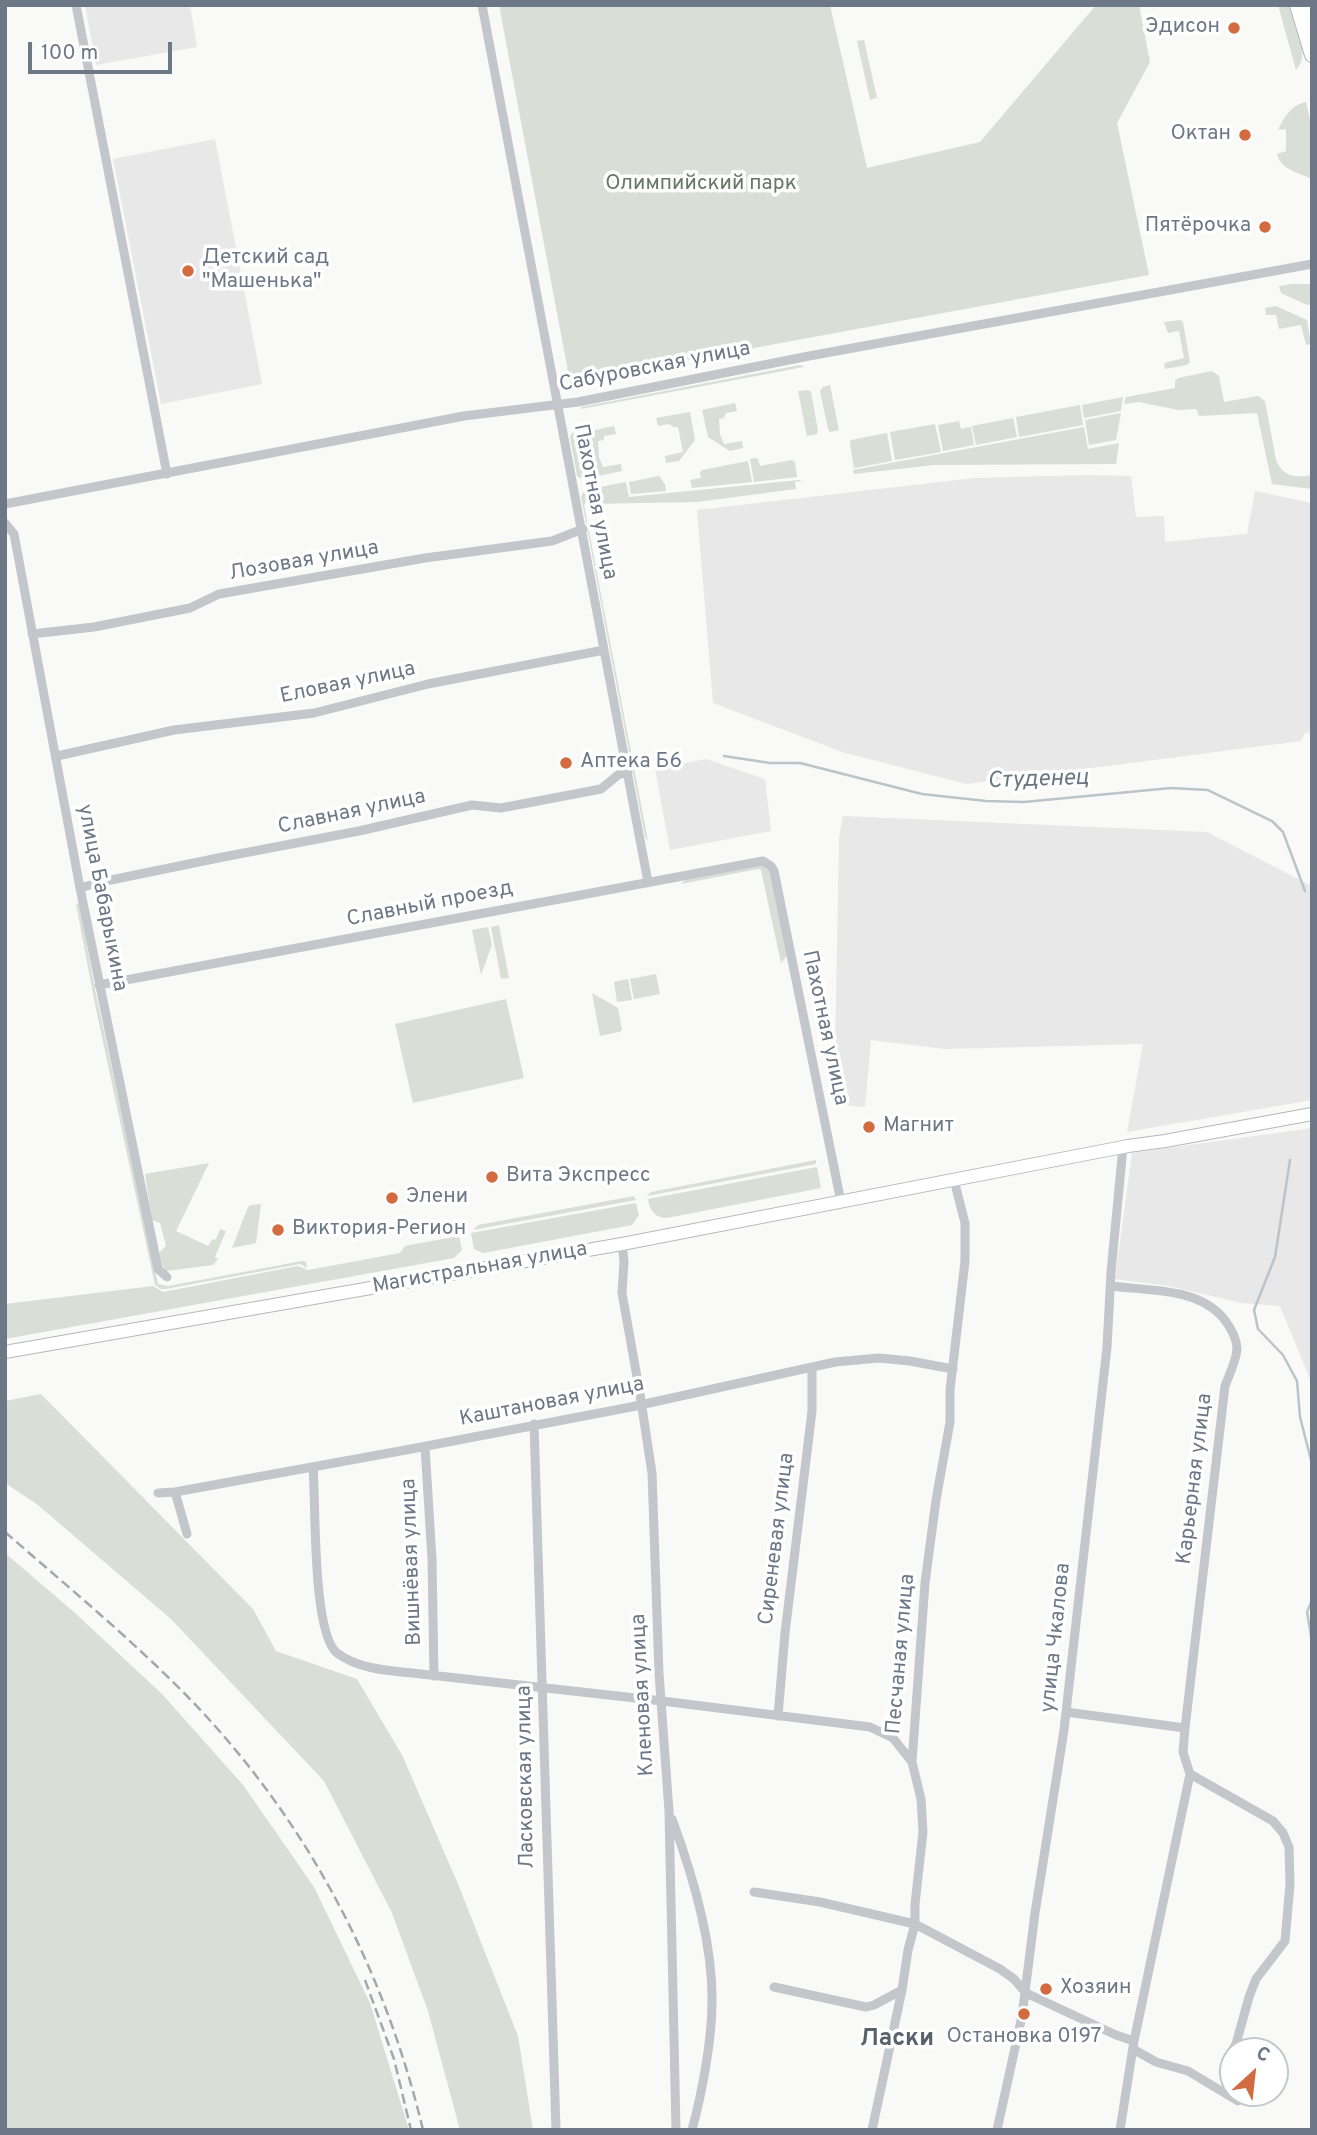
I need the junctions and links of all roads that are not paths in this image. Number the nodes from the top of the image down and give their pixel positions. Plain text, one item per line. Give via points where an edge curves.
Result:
1 (76, 5) edge
2 (482, 5) edge
3 (1297, 5) edge
4 (1309, 5) edge
5 (1312, 16) edge
6 (1312, 55) edge
7 (1312, 264) edge
8 (557, 405) junction
9 (167, 474) junction
10 (5, 504) edge
11 (5, 523) edge
12 (583, 530) junction
13 (32, 634) junction
14 (604, 650) junction
15 (57, 755) junction
16 (628, 772) junction
17 (767, 863) joint
18 (648, 882) junction
19 (80, 888) junction
20 (100, 985) junction
21 (1312, 1114) edge
22 (1123, 1147) junction
23 (954, 1180) junction
24 (841, 1202) junction
25 (622, 1244) junction
26 (167, 1277) dead end
27 (1111, 1286) junction
28 (5, 1352) edge
29 (812, 1367) junction
30 (953, 1370) junction
31 (642, 1404) junction
32 (534, 1424) junction
33 (425, 1447) junction
34 (313, 1467) junction
35 (175, 1492) junction
36 (158, 1493) dead end
37 (187, 1534) dead end
38 (434, 1676) junction
39 (543, 1689) junction
40 (662, 1701) junction
41 (1066, 1712) junction
42 (778, 1716) junction
43 (1185, 1727) junction
44 (912, 1762) junction
45 (1189, 1774) junction
46 (669, 1811) junction
47 (754, 1892) dead end
48 (915, 1924) junction
49 (774, 1987) dead end
50 (902, 1990) junction
51 (1026, 1993) junction
52 (1238, 2037) edge
53 (1134, 2045) junction
54 (1219, 2090) edge
55 (556, 2130) edge
56 (676, 2130) edge
57 (692, 2130) edge
58 (872, 2130) edge
59 (997, 2130) edge
60 (1120, 2130) edge

1 - 9 street
2 - 8 street, Пахотная улица
3 - 6 main road
4 - 5 main road
7 - 8 street, Сабуровская улица
8 - 9 street, Сабуровская улица via 464,416
8 - 12 street, Пахотная улица
9 - 10 street, Сабуровская улица
11 - 13 street, улица Бабарыкина via 14,534
12 - 13 street, Лозовая улица via 552,541 219,594 190,608
12 - 14 street, Пахотная улица
13 - 15 street, улица Бабарыкина
14 - 15 street, Еловая улица via 428,684 314,713 174,730
14 - 16 street, Пахотная улица
15 - 19 street, улица Бабарыкина
16 - 18 street, Пахотная улица
16 - 19 street, Славная улица via 601,789 501,807 472,805
17 - 18 street, Славный проезд
17 - 24 street, Пахотная улица via 774,871
18 - 20 street, Славный проезд
19 - 20 street, улица Бабарыкина
20 - 26 street, улица Бабарыкина via 158,1269
21 - 22 main road, Магистральная улица
22 - 23 main road, Магистральная улица
22 - 27 street, улица Чкалова
23 - 24 main road, Магистральная улица
23 - 30 street, Песчаная улица via 965,1223 965,1261
24 - 25 main road, Магистральная улица
25 - 28 main road, Магистральная улица
25 - 31 street, Кленовая улица via 622,1293
27 - 41 street, улица Чкалова
27 - 43 street, Карьерная улица via 1177,1293 1199,1301 1218,1312 1236,1341 1235,1361 1225,1386
29 - 30 street, Каштановая улица via 879,1358
29 - 31 street, Каштановая улица
29 - 42 street, Сиреневая улица via 812,1411
30 - 44 street, Песчаная улица via 950,1422 925,1583
31 - 32 street, Каштановая улица
31 - 40 street, Кленовая улица via 652,1473
32 - 33 street, Каштановая улица
32 - 39 street, Ласковская улица
33 - 34 street, Каштановая улица
33 - 38 street, Вишнёвая улица
34 - 35 street, Каштановая улица
34 - 38 street via 322,1619 332,1647 349,1660
35 - 36 street, Каштановая улица
35 - 37 street
38 - 39 street
39 - 40 street
39 - 55 street, Ласковская улица
40 - 42 street
40 - 46 street, Кленовая улица
41 - 43 street
41 - 51 street, улица Чкалова
42 - 44 street via 877,1729 895,1740
43 - 45 street, Карьерная улица via 1183,1752
44 - 48 street, Песчаная улица via 924,1821
45 - 52 street via 1273,1821 1289,1847 1285,1941 1256,1979
45 - 53 street, Карьерная улица
46 - 56 street, Кленовая улица
46 - 57 street via 695,1894 711,1982 710,2028
47 - 48 street
48 - 50 street, Песчаная улица
48 - 51 street via 1000,1969
49 - 50 street via 866,2007
50 - 58 street, Песчаная улица
51 - 53 street
51 - 59 street, улица Чкалова
53 - 54 street via 1156,2062 1188,2071
53 - 60 street, Карьерная улица

